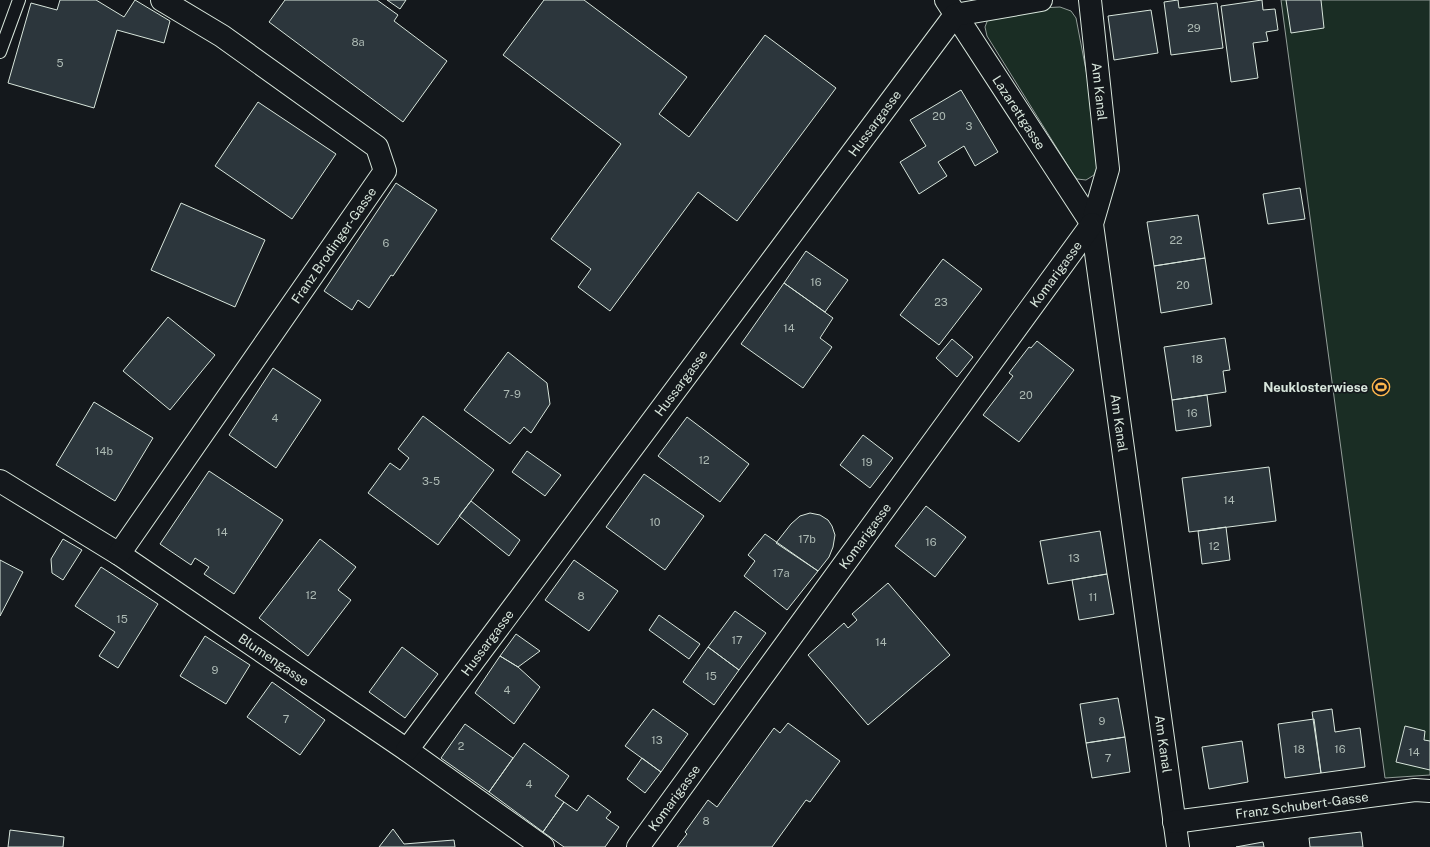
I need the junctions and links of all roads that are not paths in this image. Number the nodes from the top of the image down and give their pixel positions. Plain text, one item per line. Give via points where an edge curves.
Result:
1 (19, 0) edge
2 (162, 0) edge
3 (1041, 0) edge
4 (1090, 0) edge
5 (950, 8) edge
6 (0, 52) edge
7 (1092, 224) junction
8 (0, 481) edge
9 (119, 554) junction
10 (407, 750) junction
11 (1430, 791) edge
12 (1174, 822) junction
13 (543, 847) edge
14 (638, 847) edge
15 (1178, 847) edge

1 - 6 lane
2 - 9 street, Franz Brodinger-Gasse via 222,36 377,147 385,172
3 - 5 street
4 - 7 street, Am Kanal via 1108,169
5 - 7 street, Lazarettgasse
5 - 10 street, Hussargasse
7 - 12 street, Am Kanal
7 - 14 street, Komarigasse
8 - 9 street, Blumengasse
9 - 10 street, Blumengasse
10 - 13 street, Blumengasse
11 - 12 street, Franz Schubert-Gasse via 1415,790
12 - 15 street, Am Kanal

